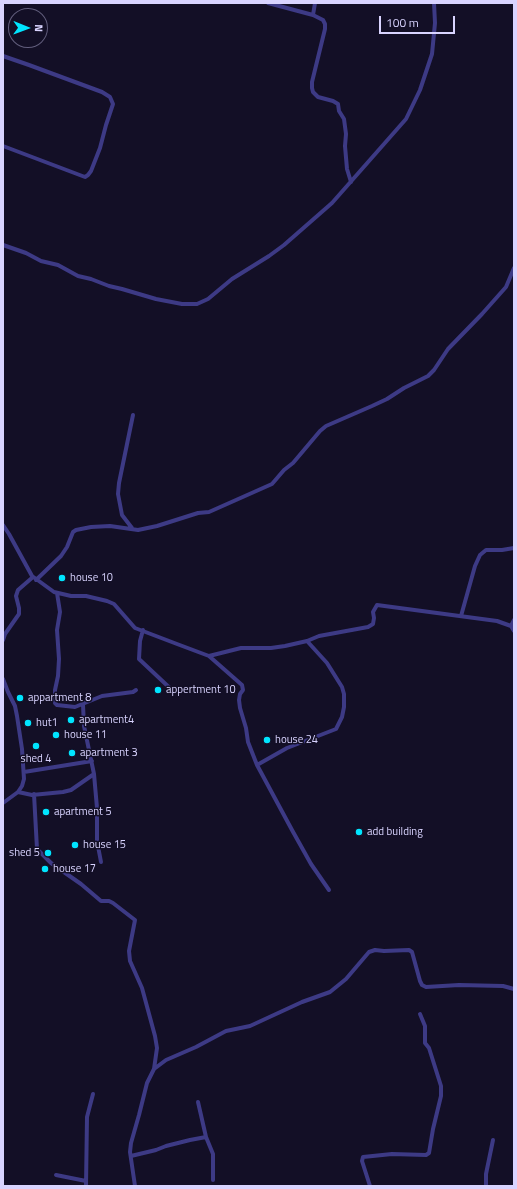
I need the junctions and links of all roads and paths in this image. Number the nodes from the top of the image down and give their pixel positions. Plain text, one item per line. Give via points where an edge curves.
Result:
1 (268, 3) edge
2 (315, 3) edge
3 (434, 3) edge
4 (313, 15) junction
5 (3, 56) edge
6 (3, 146) edge
7 (351, 182) junction
8 (3, 245) edge
9 (514, 268) edge
10 (133, 415) dead end
11 (3, 526) edge
12 (132, 528) junction
13 (514, 548) edge
14 (35, 579) junction
15 (57, 593) junction
16 (461, 616) junction
17 (514, 620) edge
18 (511, 626) junction
19 (143, 630) junction
20 (514, 631) edge
21 (3, 640) edge
22 (307, 642) junction
23 (210, 656) junction
24 (3, 679) edge
25 (136, 690) dead end
26 (173, 691) dead end
27 (83, 705) junction
28 (92, 761) junction
29 (257, 765) junction
30 (24, 772) junction
31 (94, 774) junction
32 (18, 792) junction
33 (34, 794) junction
34 (3, 803) edge
35 (102, 862) dead end
36 (329, 890) dead end
37 (514, 989) edge
38 (420, 1014) dead end
39 (154, 1069) junction
40 (94, 1094) dead end
41 (198, 1102) dead end
42 (206, 1137) junction
43 (492, 1140) dead end
44 (130, 1156) junction
45 (56, 1175) dead end
46 (213, 1180) dead end
47 (86, 1181) junction
48 (86, 1186) edge
49 (135, 1186) edge
50 (370, 1186) edge
51 (486, 1186) edge

1 - 4 street
2 - 4 street
3 - 7 street via 432,54 409,115
4 - 7 street via 325,24 312,82 313,92 318,97 338,104 344,119 347,169
5 - 6 street via 102,92 110,97 113,104 100,148 88,175
7 - 8 street via 332,203 284,246 197,304 164,302 109,286
9 - 12 street via 506,287 448,349 428,376 387,399 326,426 272,484 210,512 138,530
10 - 12 street via 118,483 122,515
11 - 14 street
12 - 14 street via 110,526 76,530 61,556
13 - 16 street via 486,550 480,555
14 - 15 street
14 - 21 street via 18,590 16,596 19,614
15 - 19 street via 86,596 114,604 136,628
15 - 27 street via 60,612 57,630 59,659 55,703 75,707
16 - 18 street via 497,621
16 - 22 street via 377,605 373,612 373,624 319,636
17 - 18 street
18 - 20 street
19 - 23 street
19 - 26 street via 138,659
22 - 23 street via 271,648 232,649
22 - 29 street via 327,663 342,687 342,717 336,729 287,748
23 - 29 street via 242,685 240,708 248,742
24 - 30 street via 15,706
25 - 27 street via 102,696
27 - 28 street via 84,726
28 - 30 street
28 - 31 street
29 - 36 street via 307,857
30 - 32 street via 22,786
31 - 33 street via 71,790
31 - 35 street via 97,841
32 - 33 street
32 - 34 street
33 - 39 street via 37,848 51,863 82,884 101,901 114,902 135,920 129,951 130,961 142,988 155,1036 157,1048
37 - 39 street via 503,986 459,985 426,987 420,981 412,952 375,950 369,952 346,979 330,992 250,1026 226,1031 166,1060
38 - 50 street via 425,1026 426,1043 441,1086 429,1153 363,1157
39 - 44 street via 143,1094
40 - 47 street via 87,1118
41 - 42 street
42 - 44 street
42 - 46 street via 212,1154
43 - 51 street
44 - 49 street
45 - 47 street
47 - 48 street

